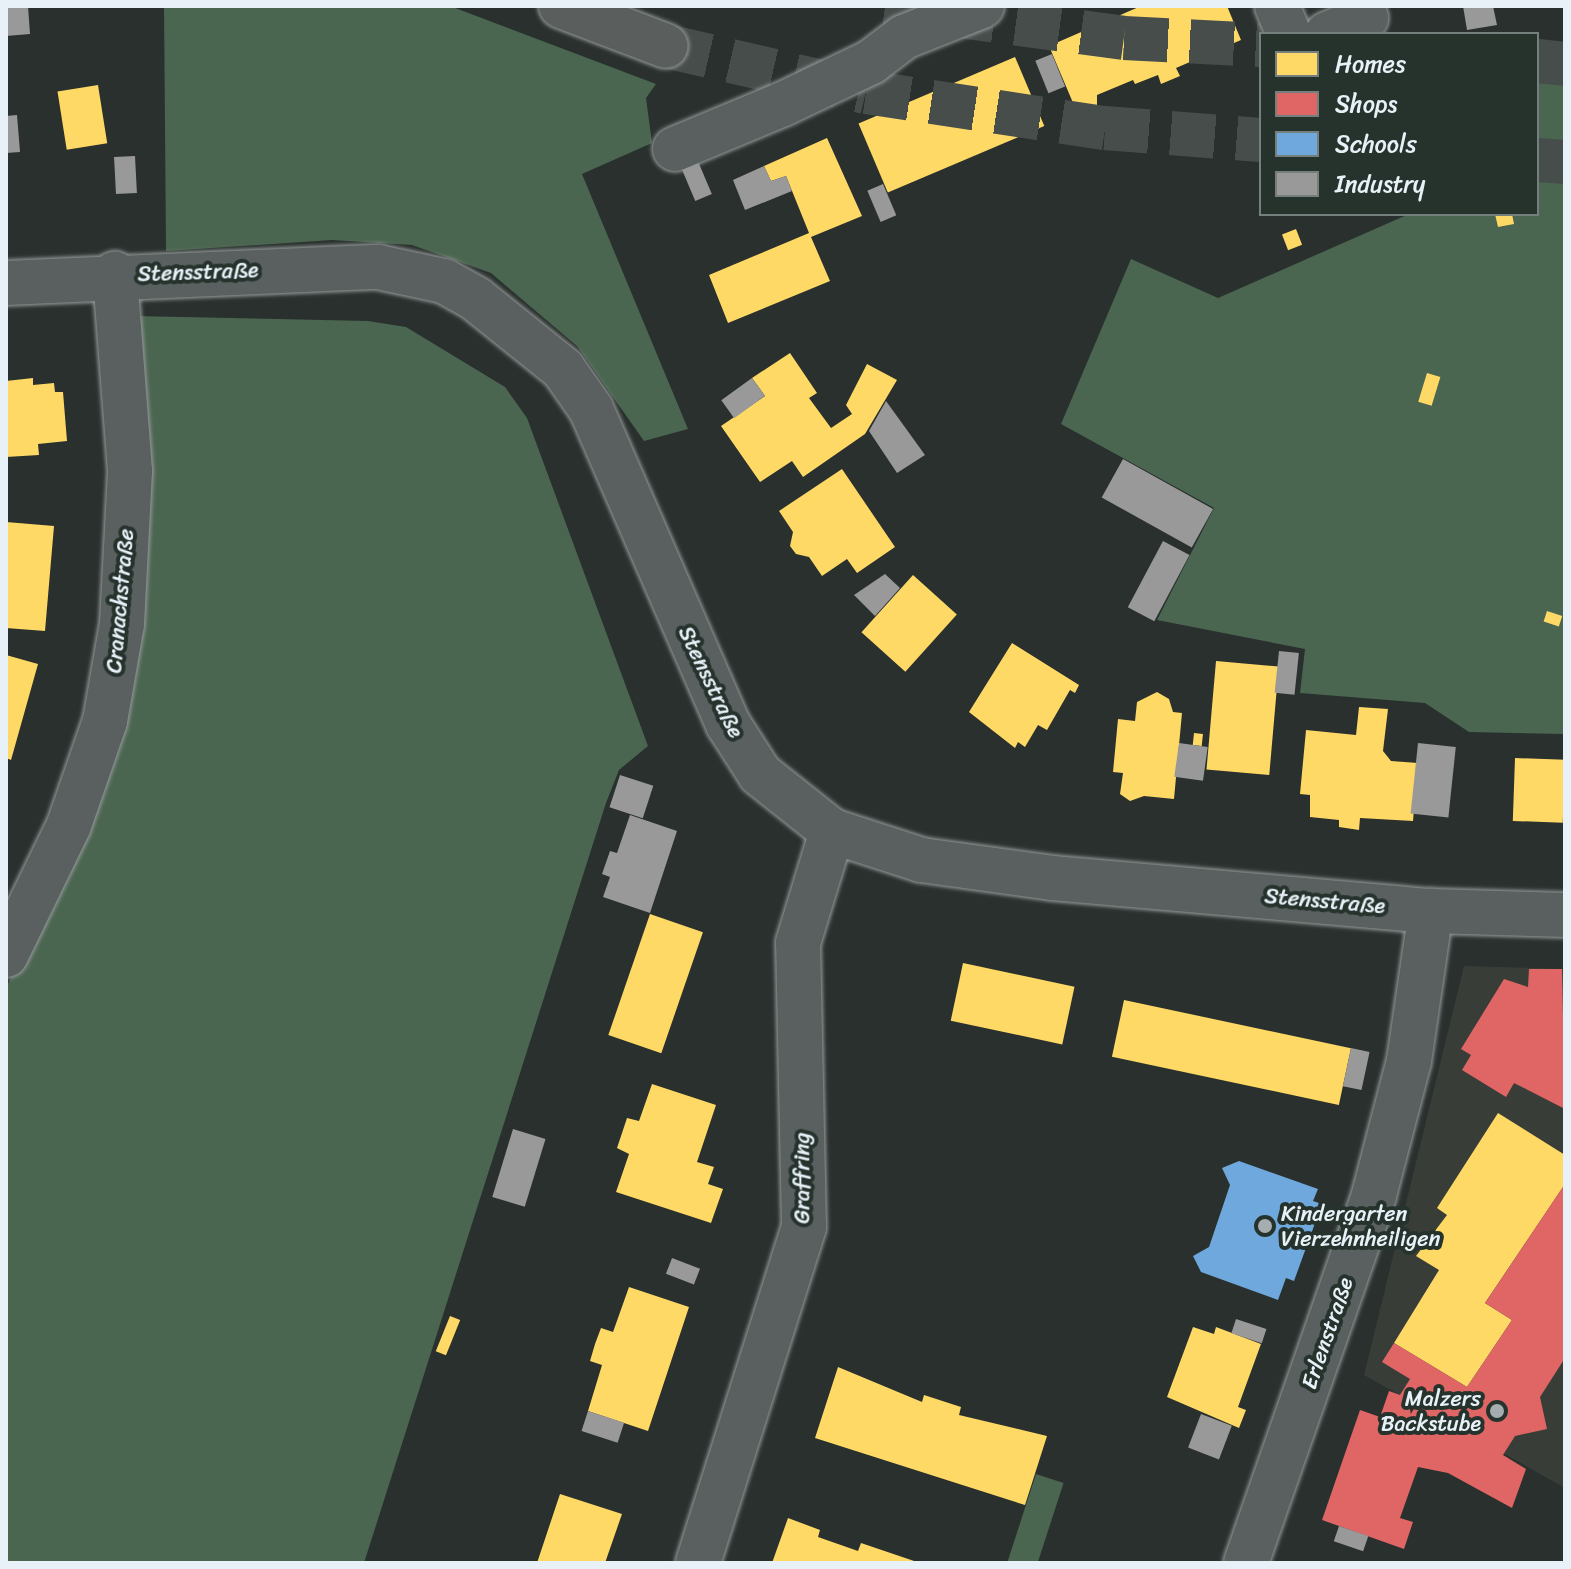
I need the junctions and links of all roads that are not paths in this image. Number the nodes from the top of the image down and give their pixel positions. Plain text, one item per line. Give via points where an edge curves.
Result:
1 (561, 6) edge
2 (982, 6) edge
3 (1277, 6) edge
4 (1361, 6) edge
5 (1288, 32) edge
6 (1332, 32) edge
7 (666, 46) tunnel mouth
8 (675, 149) dead end
9 (115, 274) junction
10 (6, 283) edge
11 (832, 831) junction
12 (1431, 911) junction
13 (1565, 915) edge
14 (6, 955) edge
15 (698, 1563) edge
16 (1246, 1563) edge

1 - 7 highway
2 - 8 street via 904,37 871,62
3 - 5 street
4 - 6 street via 1366,18
9 - 10 street, Stensstraße
9 - 11 street, Stensstraße via 378,267 444,281 526,334 563,369 591,409 728,724 760,774
9 - 14 street, Cranachstraße via 130,471 120,638 105,721 69,825
11 - 12 street, Stensstraße via 921,860 988,870
11 - 15 street, Graffring via 798,943 804,1227
12 - 13 street, Stensstraße
12 - 16 street, Erlenstraße via 1409,1061 1374,1195

